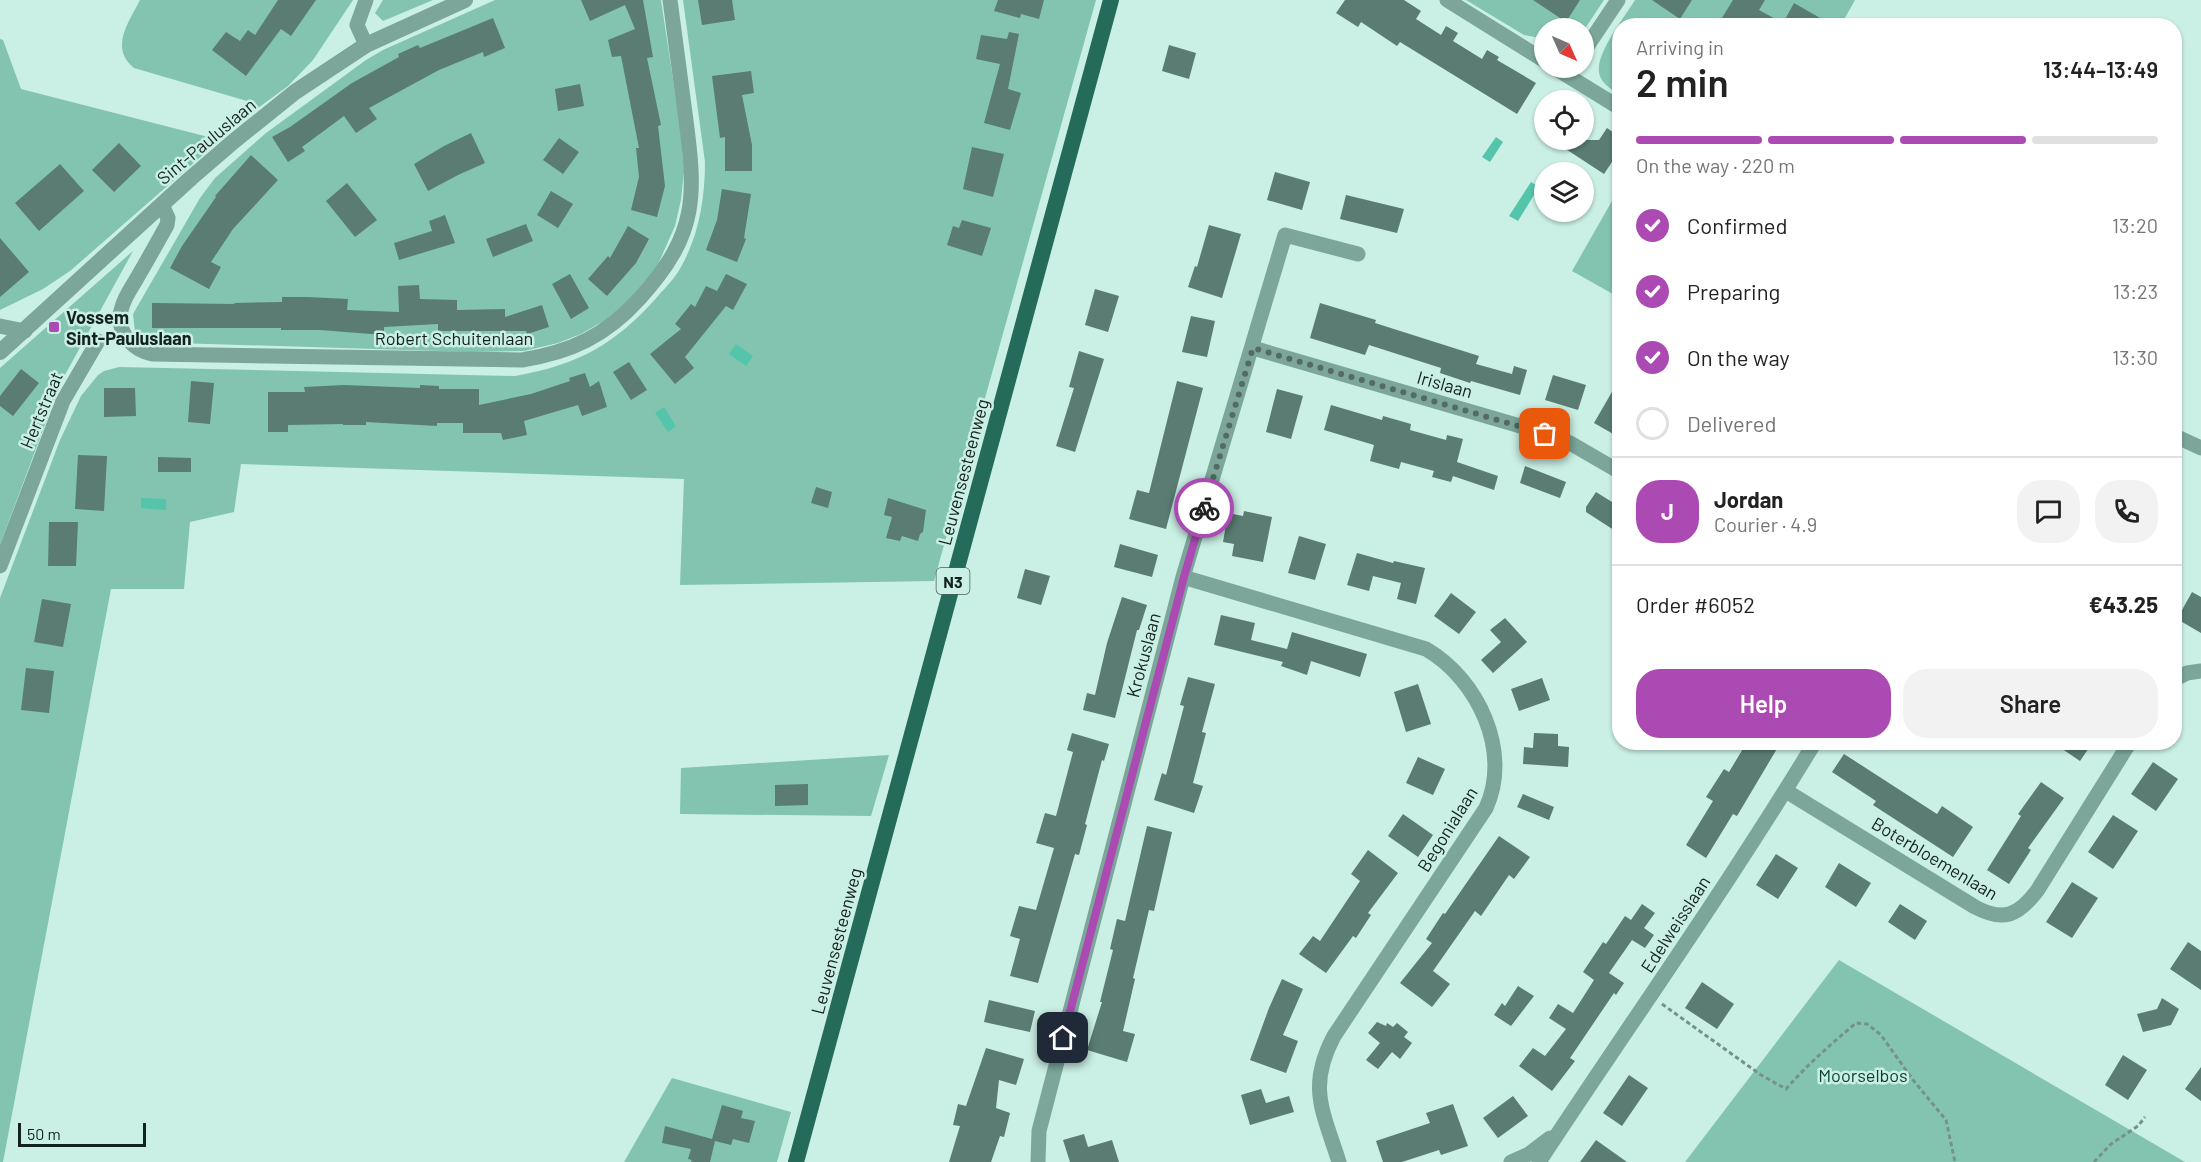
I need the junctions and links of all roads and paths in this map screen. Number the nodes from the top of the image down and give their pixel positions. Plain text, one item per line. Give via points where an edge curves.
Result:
1 (366, 0) edge
2 (465, 0) edge
3 (670, 0) edge
4 (1111, 0) edge
5 (1447, 0) edge
6 (1618, 0) edge
7 (1594, 36) edge
8 (366, 45) junction
9 (1534, 55) edge
10 (1577, 78) edge
11 (1612, 102) edge
12 (162, 205) junction
13 (144, 220) junction
14 (153, 250) junction
15 (1358, 254) dead end
16 (0, 326) edge
17 (25, 331) junction
18 (98, 341) dead end
19 (1253, 348) junction
20 (0, 352) edge
21 (2182, 439) edge
22 (2201, 448) edge
23 (1612, 467) edge
24 (0, 566) edge
25 (1184, 577) junction
26 (2201, 671) edge
27 (2182, 675) edge
28 (1810, 750) edge
29 (2125, 750) edge
30 (1786, 791) junction
31 (1651, 996) junction
32 (2145, 1117) dead end
33 (1563, 1125) junction
34 (796, 1162) edge
35 (1038, 1162) edge
36 (1339, 1162) edge
37 (1511, 1162) edge
38 (1539, 1162) edge
39 (1955, 1162) edge
40 (2094, 1162) edge

1 - 8 street via 357,26
2 - 8 street, Sint-Pauluslaan
3 - 14 street, Robert Schuitenlaan via 693,168 690,208 679,244 657,280 633,306 590,340 522,360 153,354 134,346 124,334 120,318 126,298
4 - 34 main road, Leuvensesteenweg / N3
5 - 9 street
6 - 7 street
8 - 12 street, Sint-Pauluslaan via 286,99
10 - 11 street
12 - 13 street, Sint-Pauluslaan
12 - 14 street via 168,221
13 - 14 street via 154,235
13 - 17 street, Sint-Pauluslaan
15 - 19 street, Krokuslaan via 1285,235
16 - 17 street
17 - 20 street, Sint-Pauluslaan
18 - 24 street, Hertstraat via 63,402
19 - 23 street, Irislaan via 1545,434 1570,443
19 - 25 street, Krokuslaan
21 - 22 street
25 - 35 street, Krokuslaan via 1039,1131
25 - 36 street, Begonialaan via 1426,649 1450,666 1466,684 1489,729 1495,782 1486,808 1334,1036 1323,1059 1320,1098
26 - 27 street
28 - 30 street, Edelweisslaan
29 - 30 street, Boterbloemenlaan via 2037,891 2023,907 2004,916 1992,916 1975,908
30 - 31 street, Edelweisslaan
31 - 33 street, Edelweisslaan
31 - 39 path via 1786,1089 1856,1023 1867,1024 1881,1035 1946,1120
32 - 40 path
33 - 37 street, Edelweisslaan via 1537,1149
33 - 38 street, Edelweisslaan

